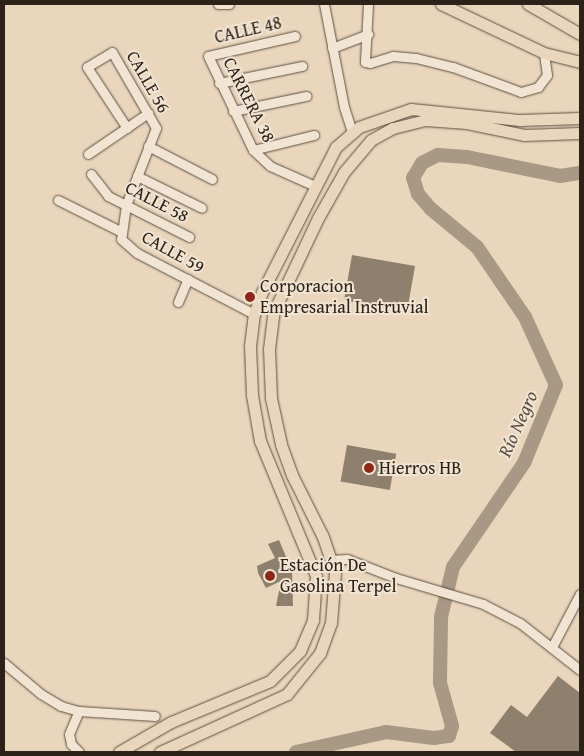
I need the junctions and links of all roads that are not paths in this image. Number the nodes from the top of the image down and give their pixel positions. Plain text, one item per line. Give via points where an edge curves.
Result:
1 (218, 4) edge
2 (229, 4) edge
3 (324, 4) edge
4 (368, 4) edge
5 (441, 4) edge
6 (528, 4) edge
7 (368, 34) junction
8 (580, 34) edge
9 (295, 36) dead end
10 (332, 48) junction
11 (544, 54) junction
12 (208, 56) joint
13 (580, 62) edge
14 (302, 66) dead end
15 (219, 83) junction
16 (306, 96) dead end
17 (233, 111) junction
18 (148, 113) junction
19 (580, 118) edge
20 (127, 128) junction
21 (352, 131) junction
22 (580, 133) edge
23 (314, 135) dead end
24 (148, 146) junction
25 (253, 150) junction
26 (88, 154) dead end
27 (91, 174) dead end
28 (137, 176) junction
29 (212, 179) dead end
30 (315, 186) junction
31 (58, 200) dead end
32 (126, 205) junction
33 (202, 208) dead end
34 (120, 231) junction
35 (189, 237) dead end
36 (188, 279) junction
37 (178, 302) dead end
38 (254, 314) junction
39 (306, 548) junction
40 (331, 560) junction
41 (316, 576) junction
42 (580, 594) edge
43 (552, 647) junction
44 (4, 663) edge
45 (580, 670) edge
46 (79, 711) junction
47 (155, 716) dead end
48 (157, 730) junction
49 (163, 750) edge
50 (79, 752) edge
51 (119, 752) edge
52 (131, 752) edge
53 (149, 752) edge

1 - 2 street
3 - 10 street
4 - 7 street
5 - 11 main road
6 - 8 main road
7 - 10 street
7 - 11 street via 365,62 393,56 453,67 510,90 531,91 547,74
9 - 12 street, CALLE 48
10 - 21 street
11 - 13 main road
12 - 15 street, CARRERA 38
14 - 15 street
15 - 17 street, CARRERA 38
16 - 17 street
17 - 25 street, CARRERA 38
18 - 20 street
18 - 20 street, CALLE 56 via 112,52 87,67
18 - 24 street, CALLE 56 via 156,128
19 - 21 main road via 520,120 441,110 400,111
20 - 26 street
21 - 30 main road via 330,156
22 - 40 main road via 524,135 467,123 425,120 409,123 371,140 330,194 274,311 269,349 271,398 281,444
23 - 25 street
24 - 28 street
24 - 29 street
25 - 30 street, CARRERA 38 via 270,166
27 - 32 street, CALLE 58 via 108,196
28 - 32 street
28 - 33 street
30 - 38 main road
31 - 34 street, CALLE 59
32 - 34 street
32 - 35 street, CALLE 58
34 - 36 street, CALLE 59 via 121,239 128,246
36 - 37 street
36 - 38 street, CALLE 59
38 - 39 main road via 250,369 260,441 278,492
39 - 40 main road
39 - 41 main road
40 - 41 main road
40 - 43 street via 347,559 474,601 505,614
40 - 49 main road via 336,588 331,623 320,653 298,684 271,704
41 - 48 main road via 313,620 300,651 281,673 255,690 190,713
42 - 43 street
43 - 45 street
44 - 46 street via 41,694 61,706
46 - 47 street
46 - 50 street via 69,734 71,744
48 - 51 main road
48 - 52 main road via 155,738
49 - 53 main road via 160,746

